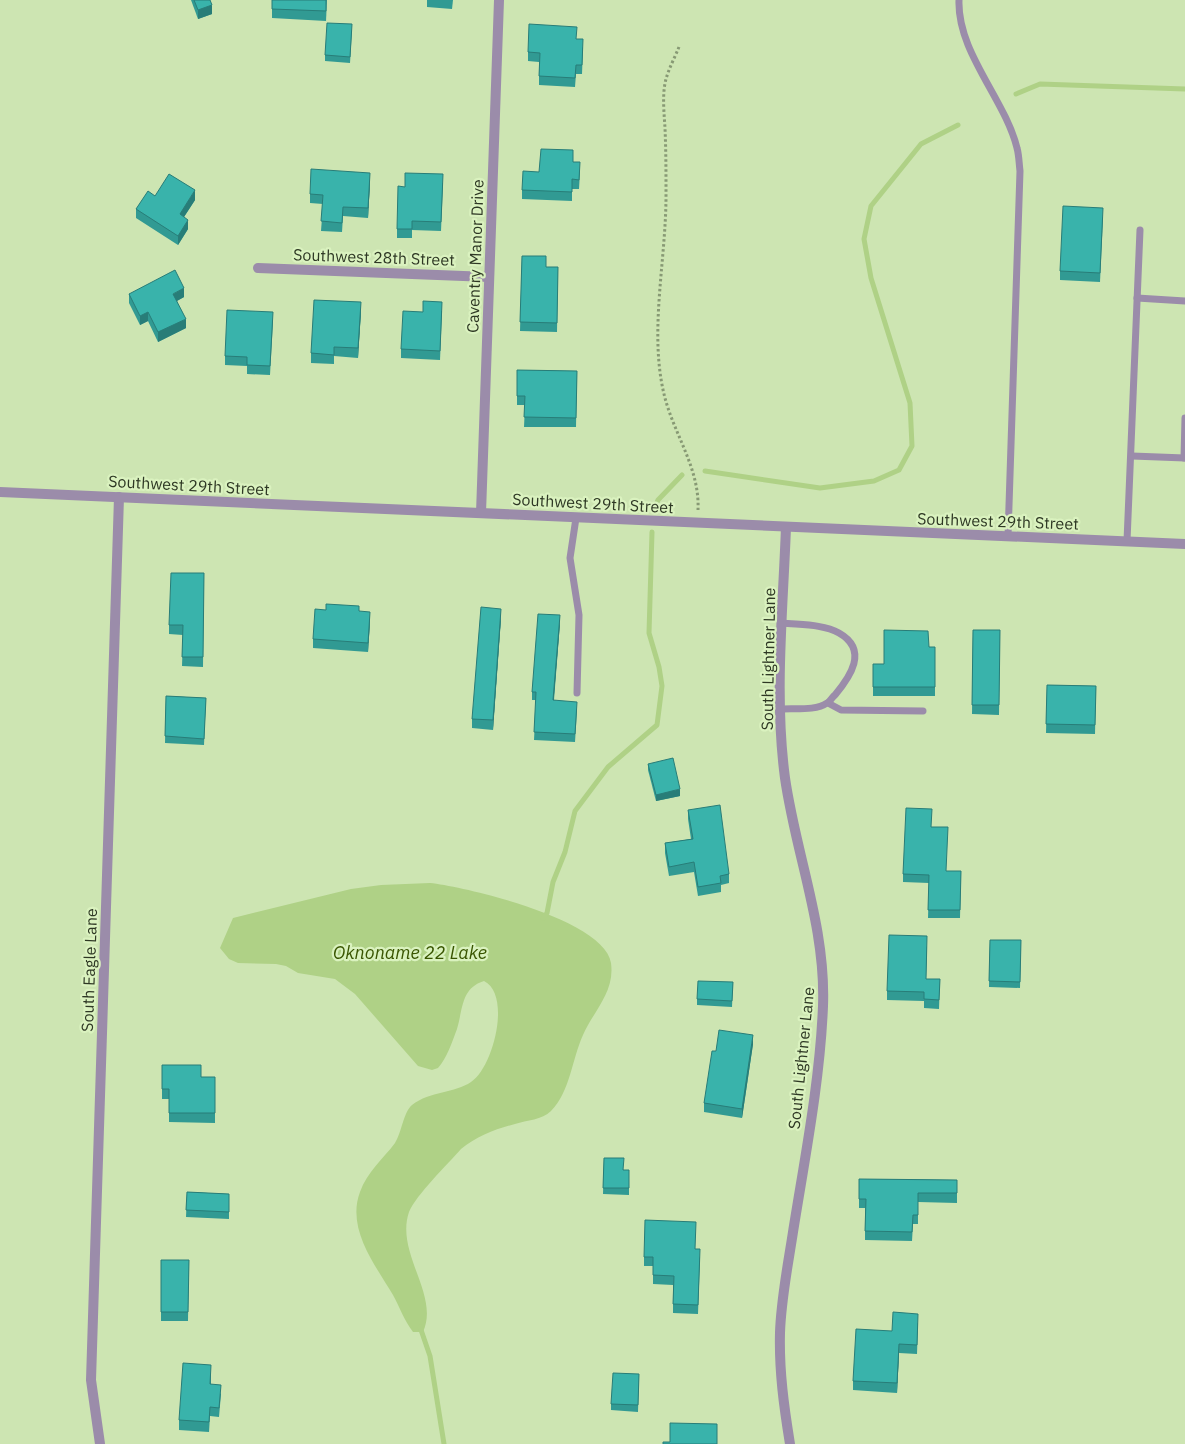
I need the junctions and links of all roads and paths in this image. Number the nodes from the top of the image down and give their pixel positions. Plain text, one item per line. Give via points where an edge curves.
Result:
1 (498, 0) edge
2 (959, 0) edge
3 (679, 47) dead end
4 (1140, 230) dead end
5 (258, 268) dead end
6 (490, 277) junction
7 (1137, 298) junction
8 (1185, 301) edge
9 (1185, 418) edge
10 (1132, 456) junction
11 (1184, 458) edge
12 (0, 492) edge
13 (119, 497) junction
14 (481, 513) junction
15 (576, 518) junction
16 (698, 523) junction
17 (786, 527) junction
18 (1008, 536) junction
19 (1127, 541) junction
20 (1185, 544) edge
21 (782, 623) junction
22 (577, 693) dead end
23 (828, 703) junction
24 (781, 709) junction
25 (923, 711) dead end
26 (100, 1444) edge
27 (790, 1444) edge

1 - 6 street, Caventry Manor Drive
2 - 18 lane via 965,38 1017,147 1020,171
3 - 16 path via 666,79 664,103 666,198 658,334 663,394 698,492
4 - 7 lane
5 - 6 street, Southwest 28th Street
6 - 14 street, Caventry Manor Drive
7 - 8 lane
7 - 10 lane
9 - 11 lane
10 - 11 lane
10 - 19 lane
12 - 13 street, Southwest 29th Street
13 - 14 street, Southwest 29th Street
13 - 26 street, South Eagle Lane via 91,1380
14 - 15 street, Southwest 29th Street
15 - 16 street, Southwest 29th Street
15 - 22 lane via 570,558 579,615
16 - 17 street, Southwest 29th Street
17 - 18 street, Southwest 29th Street
17 - 21 street, South Lightner Lane
18 - 19 street, Southwest 29th Street
19 - 20 street, Southwest 29th Street
21 - 23 lane via 825,628 846,638 855,660 852,673
21 - 24 street, South Lightner Lane
23 - 24 lane via 817,707
23 - 25 lane via 841,710
24 - 27 street, South Lightner Lane via 785,780 815,916 823,976 819,1054 780,1330 782,1392

